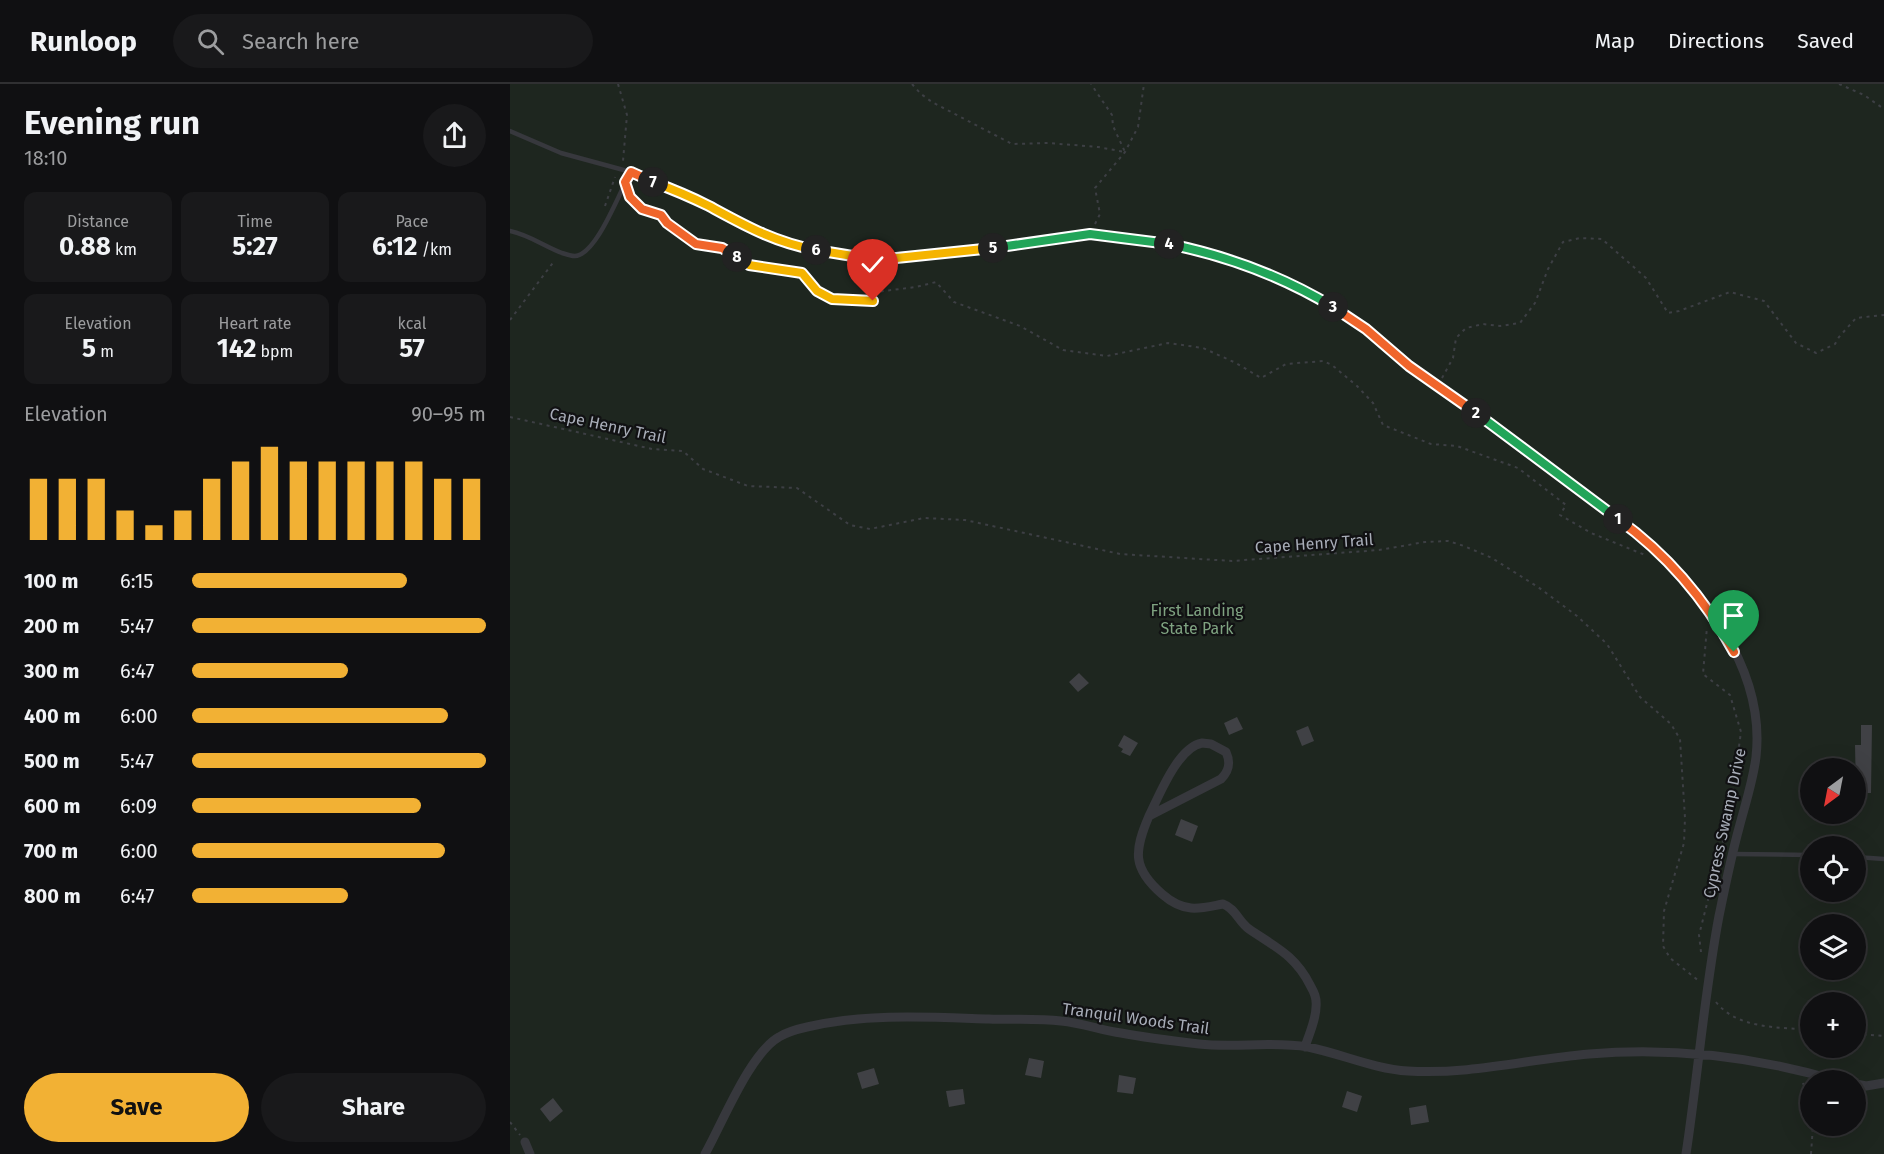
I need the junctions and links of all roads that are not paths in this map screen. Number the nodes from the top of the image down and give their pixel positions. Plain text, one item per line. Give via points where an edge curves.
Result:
1 (510, 131) edge
2 (631, 172) junction
3 (510, 231) edge
4 (1149, 816) junction
5 (1732, 854) junction
6 (1800, 855) edge
7 (1866, 858) edge
8 (1884, 859) edge
9 (1305, 1047) junction
10 (1698, 1054) junction
11 (1800, 1070) edge
12 (1884, 1083) edge
13 (1866, 1086) edge
14 (525, 1142) road end
15 (530, 1154) edge
16 (705, 1154) edge
17 (1686, 1154) edge

1 - 2 lane via 561,153
2 - 3 lane via 602,228 586,251 576,256
2 - 5 street, Cypress Swamp Drive via 790,245 877,260 1090,234 1200,250 1267,273 1318,298 1638,534 1683,577 1719,624 1743,671 1757,735 1752,779
4 - 4 street via 1221,779 1229,767 1227,752 1211,744 1196,744 1176,765
4 - 9 street via 1137,854 1143,874 1153,886 1180,906 1228,906 1246,928 1280,949 1302,969 1317,1005
5 - 6 lane
5 - 10 street, Cypress Swamp Drive
7 - 8 lane
9 - 10 street, Tranquil Woods Trail via 1411,1071 1478,1068 1591,1054
9 - 16 street, Tranquil Woods Trail via 1205,1044 1060,1021 951,1017 833,1021 778,1037 761,1053
10 - 11 street, Tranquil Woods Trail
10 - 17 street, Cypress Swamp Drive
12 - 13 street
14 - 15 street

